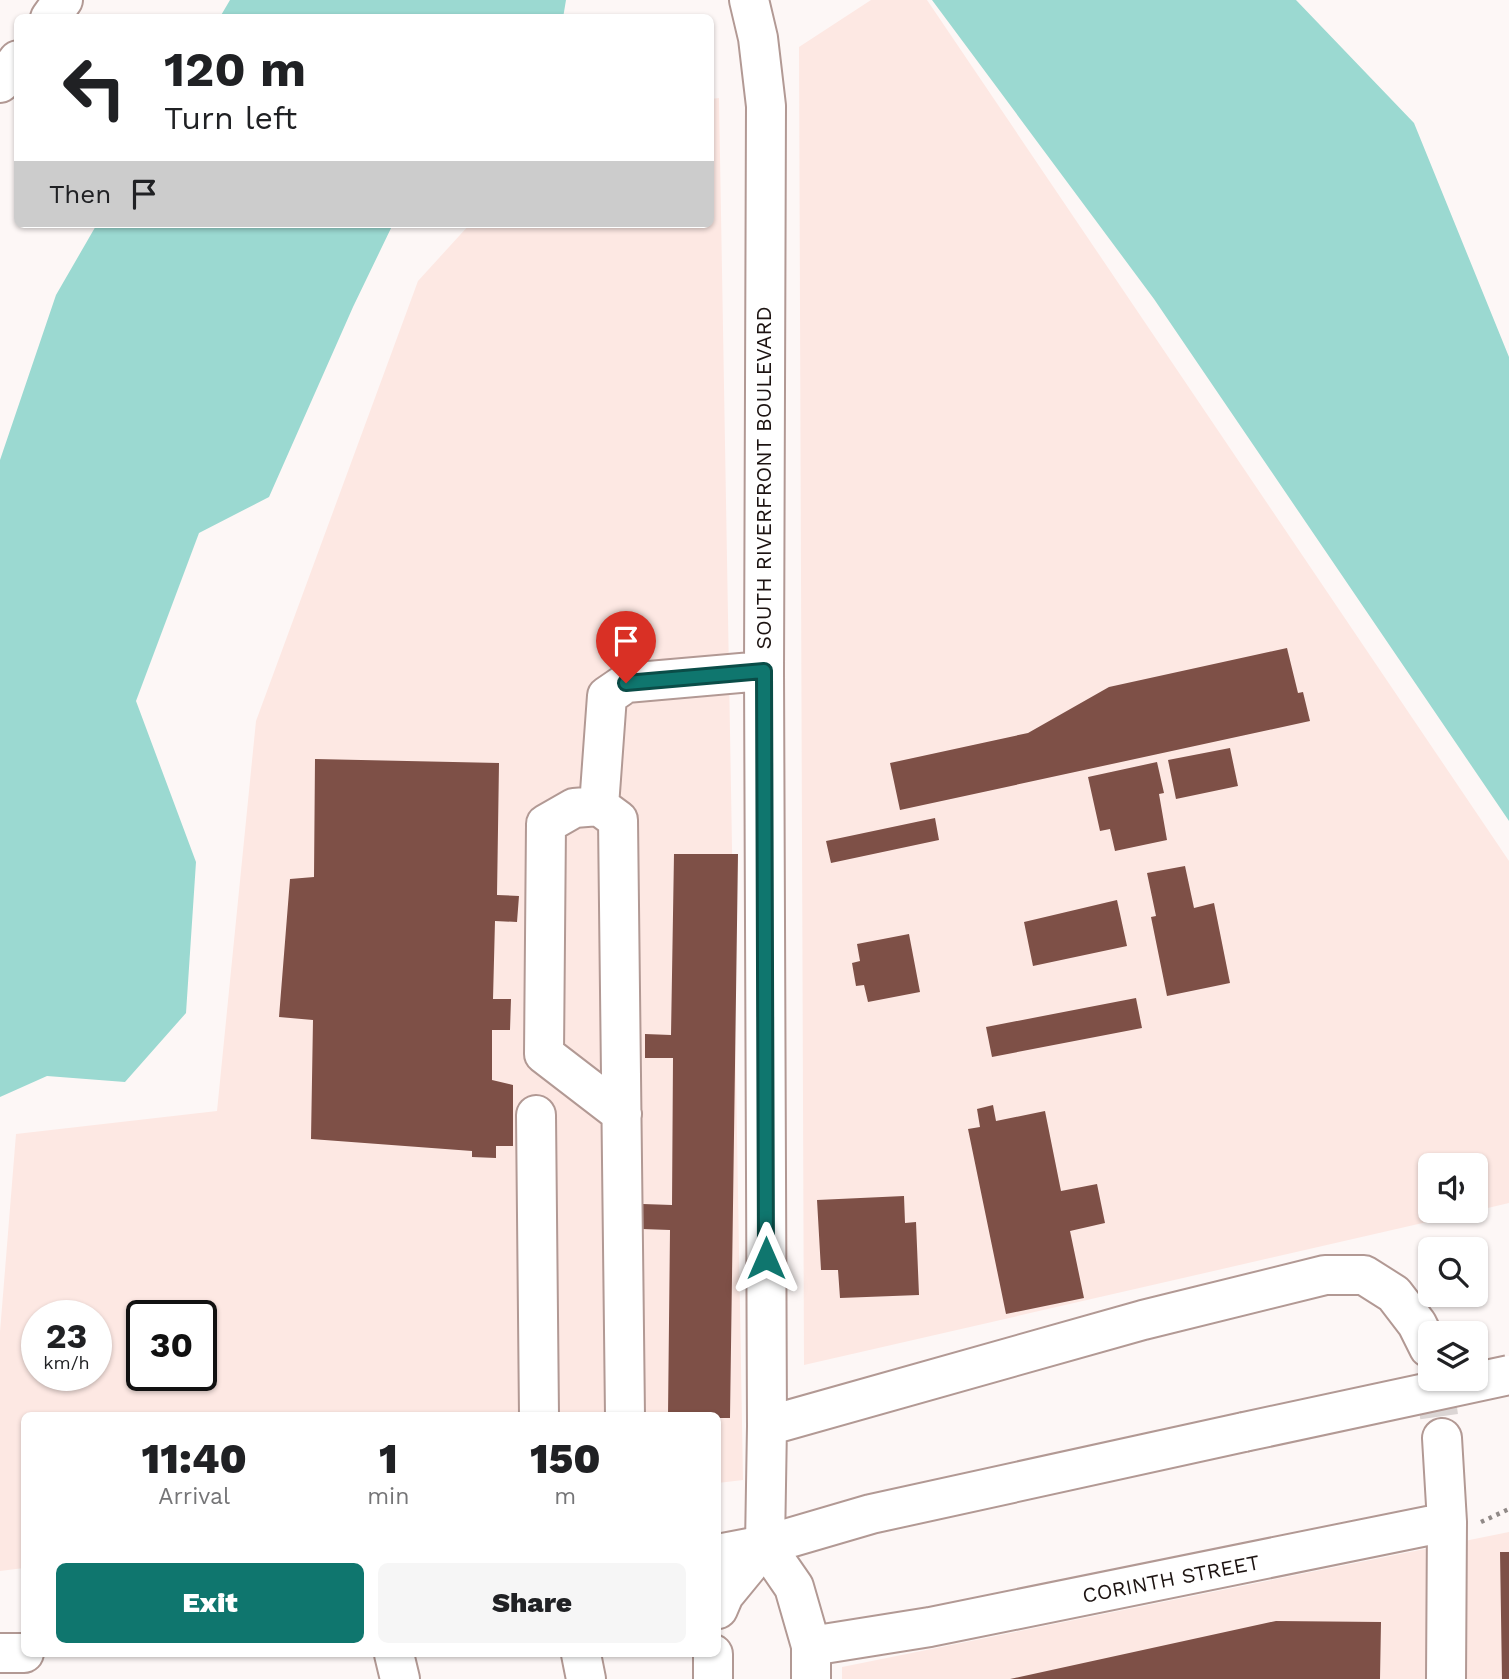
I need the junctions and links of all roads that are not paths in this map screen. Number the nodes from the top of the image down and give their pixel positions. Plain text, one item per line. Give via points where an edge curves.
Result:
1 (749, 0) edge
2 (14, 65) edge
3 (0, 83) edge
4 (764, 671) junction
5 (599, 806) junction
6 (544, 1055) junction
7 (622, 1114) junction
8 (1418, 1326) edge
9 (1509, 1375) edge
10 (539, 1412) edge
11 (625, 1412) edge
12 (767, 1426) junction
13 (1442, 1438) tunnel mouth
14 (1447, 1522) junction
15 (765, 1545) junction
16 (721, 1554) edge
17 (721, 1602) edge
18 (0, 1653) edge
19 (21, 1653) edge
20 (395, 1657) edge
21 (582, 1657) edge
22 (713, 1657) edge
23 (811, 1663) edge
24 (400, 1679) edge
25 (586, 1679) edge
26 (713, 1679) edge
27 (1446, 1679) edge

1 - 4 street, SOUTH RIVERFRONT BOULEVARD via 766,106
2 - 3 street
4 - 5 street via 626,683 607,696
4 - 12 street, SOUTH RIVERFRONT BOULEVARD
5 - 6 street via 574,808 546,824
5 - 7 street via 618,820
6 - 7 street
6 - 10 street via 536,1103
7 - 11 street
8 - 12 street via 1394,1294 1364,1275 1325,1275 1143,1320
9 - 15 street, bridge via 871,1514
12 - 15 street, SOUTH RIVERFRONT BOULEVARD
13 - 14 street
14 - 23 street, CORINTH STREET via 930,1628
14 - 27 street
15 - 16 street
15 - 17 street
15 - 23 street via 794,1587
18 - 19 street
20 - 24 street
21 - 25 street
22 - 26 street

